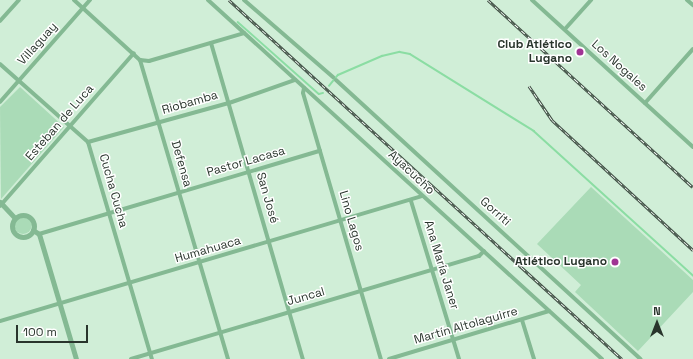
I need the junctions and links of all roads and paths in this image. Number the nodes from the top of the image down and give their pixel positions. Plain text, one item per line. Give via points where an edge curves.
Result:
1 (19, 0) edge
2 (74, 0) edge
3 (90, 0) edge
4 (208, 0) edge
5 (244, 0) edge
6 (532, 0) edge
7 (591, 0) edge
8 (687, 0) edge
9 (693, 5) edge
10 (83, 8) junction
11 (0, 22) edge
12 (565, 29) junction
13 (244, 33) junction
14 (210, 44) junction
15 (693, 49) edge
16 (134, 53) junction
17 (140, 60) junction
18 (0, 64) edge
19 (19, 80) junction
20 (295, 80) junction
21 (304, 88) junction
22 (0, 102) edge
23 (229, 103) junction
24 (645, 103) junction
25 (159, 122) junction
26 (70, 126) junction
27 (88, 142) junction
28 (693, 147) edge
29 (320, 151) junction
30 (250, 172) junction
31 (179, 192) junction
32 (421, 196) junction
33 (411, 201) junction
34 (1, 204) edge
35 (108, 213) junction
36 (15, 218) junction
37 (340, 222) junction
38 (33, 230) junction
39 (39, 234) junction
40 (270, 242) junction
41 (484, 251) junction
42 (200, 263) junction
43 (432, 270) junction
44 (128, 284) junction
45 (361, 292) junction
46 (60, 303) junction
47 (549, 311) junction
48 (290, 312) junction
49 (522, 320) junction
50 (0, 321) edge
51 (220, 333) junction
52 (453, 340) junction
53 (150, 353) junction
54 (76, 359) edge
55 (131, 359) edge
56 (152, 359) edge
57 (228, 359) edge
58 (303, 359) edge
59 (381, 359) edge
60 (389, 359) edge
61 (459, 359) edge
62 (534, 359) edge
63 (602, 359) edge
64 (641, 359) edge

1 - 11 street
2 - 10 street, Defensa
3 - 10 street, Villaguay
4 - 13 street, Ayacucho
5 - 64 street, Gorriti via 335,79
6 - 12 street, Los Nogales
7 - 12 street
8 - 9 street
10 - 16 street, Defensa
10 - 19 street, Villaguay
12 - 24 street, Los Nogales
13 - 14 street
13 - 20 street, Ayacucho
14 - 17 street via 149,61
14 - 23 street, San José
15 - 24 street
16 - 17 street, Defensa
16 - 26 street, Esteban de Luca
17 - 25 street, Defensa
18 - 19 street, Cucha Cucha
19 - 22 street, Villaguay
19 - 26 street, Cucha Cucha
20 - 21 street, Ayacucho
20 - 23 street, Riobamba
21 - 29 street, Lino Lagos via 303,93
21 - 32 street, Ayacucho
23 - 25 street, Riobamba
23 - 30 street, San José
24 - 28 street, Los Nogales
25 - 27 street, Riobamba
25 - 31 street, Defensa
26 - 27 street, Cucha Cucha
26 - 34 street, Esteban de Luca
27 - 35 street, Cucha Cucha
29 - 30 street, Pastor Lacasa
29 - 37 street, Lino Lagos
30 - 31 street, Pastor Lacasa
30 - 40 street, San José
31 - 35 street, Pastor Lacasa
31 - 42 street, Defensa
32 - 33 street, Humahuaca
32 - 41 street, Ayacucho
33 - 37 street, Humahuaca
33 - 43 street, Ana María Janer
34 - 36 street
35 - 39 street, Pastor Lacasa
35 - 44 street, Cucha Cucha
36 - 38 street via 23,215 30,217 34,223
36 - 38 street via 12,227 18,235 25,236
37 - 40 street, Humahuaca
37 - 45 street, Lino Lagos
38 - 39 street
39 - 46 street
40 - 42 street, Humahuaca
40 - 48 street, San José
41 - 43 street, Juncal via 479,256
41 - 47 street, Ayacucho
42 - 44 street, Humahuaca
42 - 51 street, Defensa
43 - 45 street, Juncal
43 - 52 street, Ana María Janer
44 - 46 street, Humahuaca
44 - 53 street, Cucha Cucha
45 - 48 street, Juncal
45 - 59 street, Lino Lagos
46 - 50 street, Humahuaca
46 - 54 street
47 - 49 street, Martín Altolaguirre
47 - 63 street, Ayacucho
48 - 51 street, Juncal
48 - 58 street, San José
49 - 52 street, Martín Altolaguirre
49 - 62 street
51 - 53 street, Juncal
51 - 57 street, Defensa
52 - 60 street, Martín Altolaguirre
52 - 61 street, Ana María Janer
53 - 55 street, Juncal
53 - 56 street, Cucha Cucha

